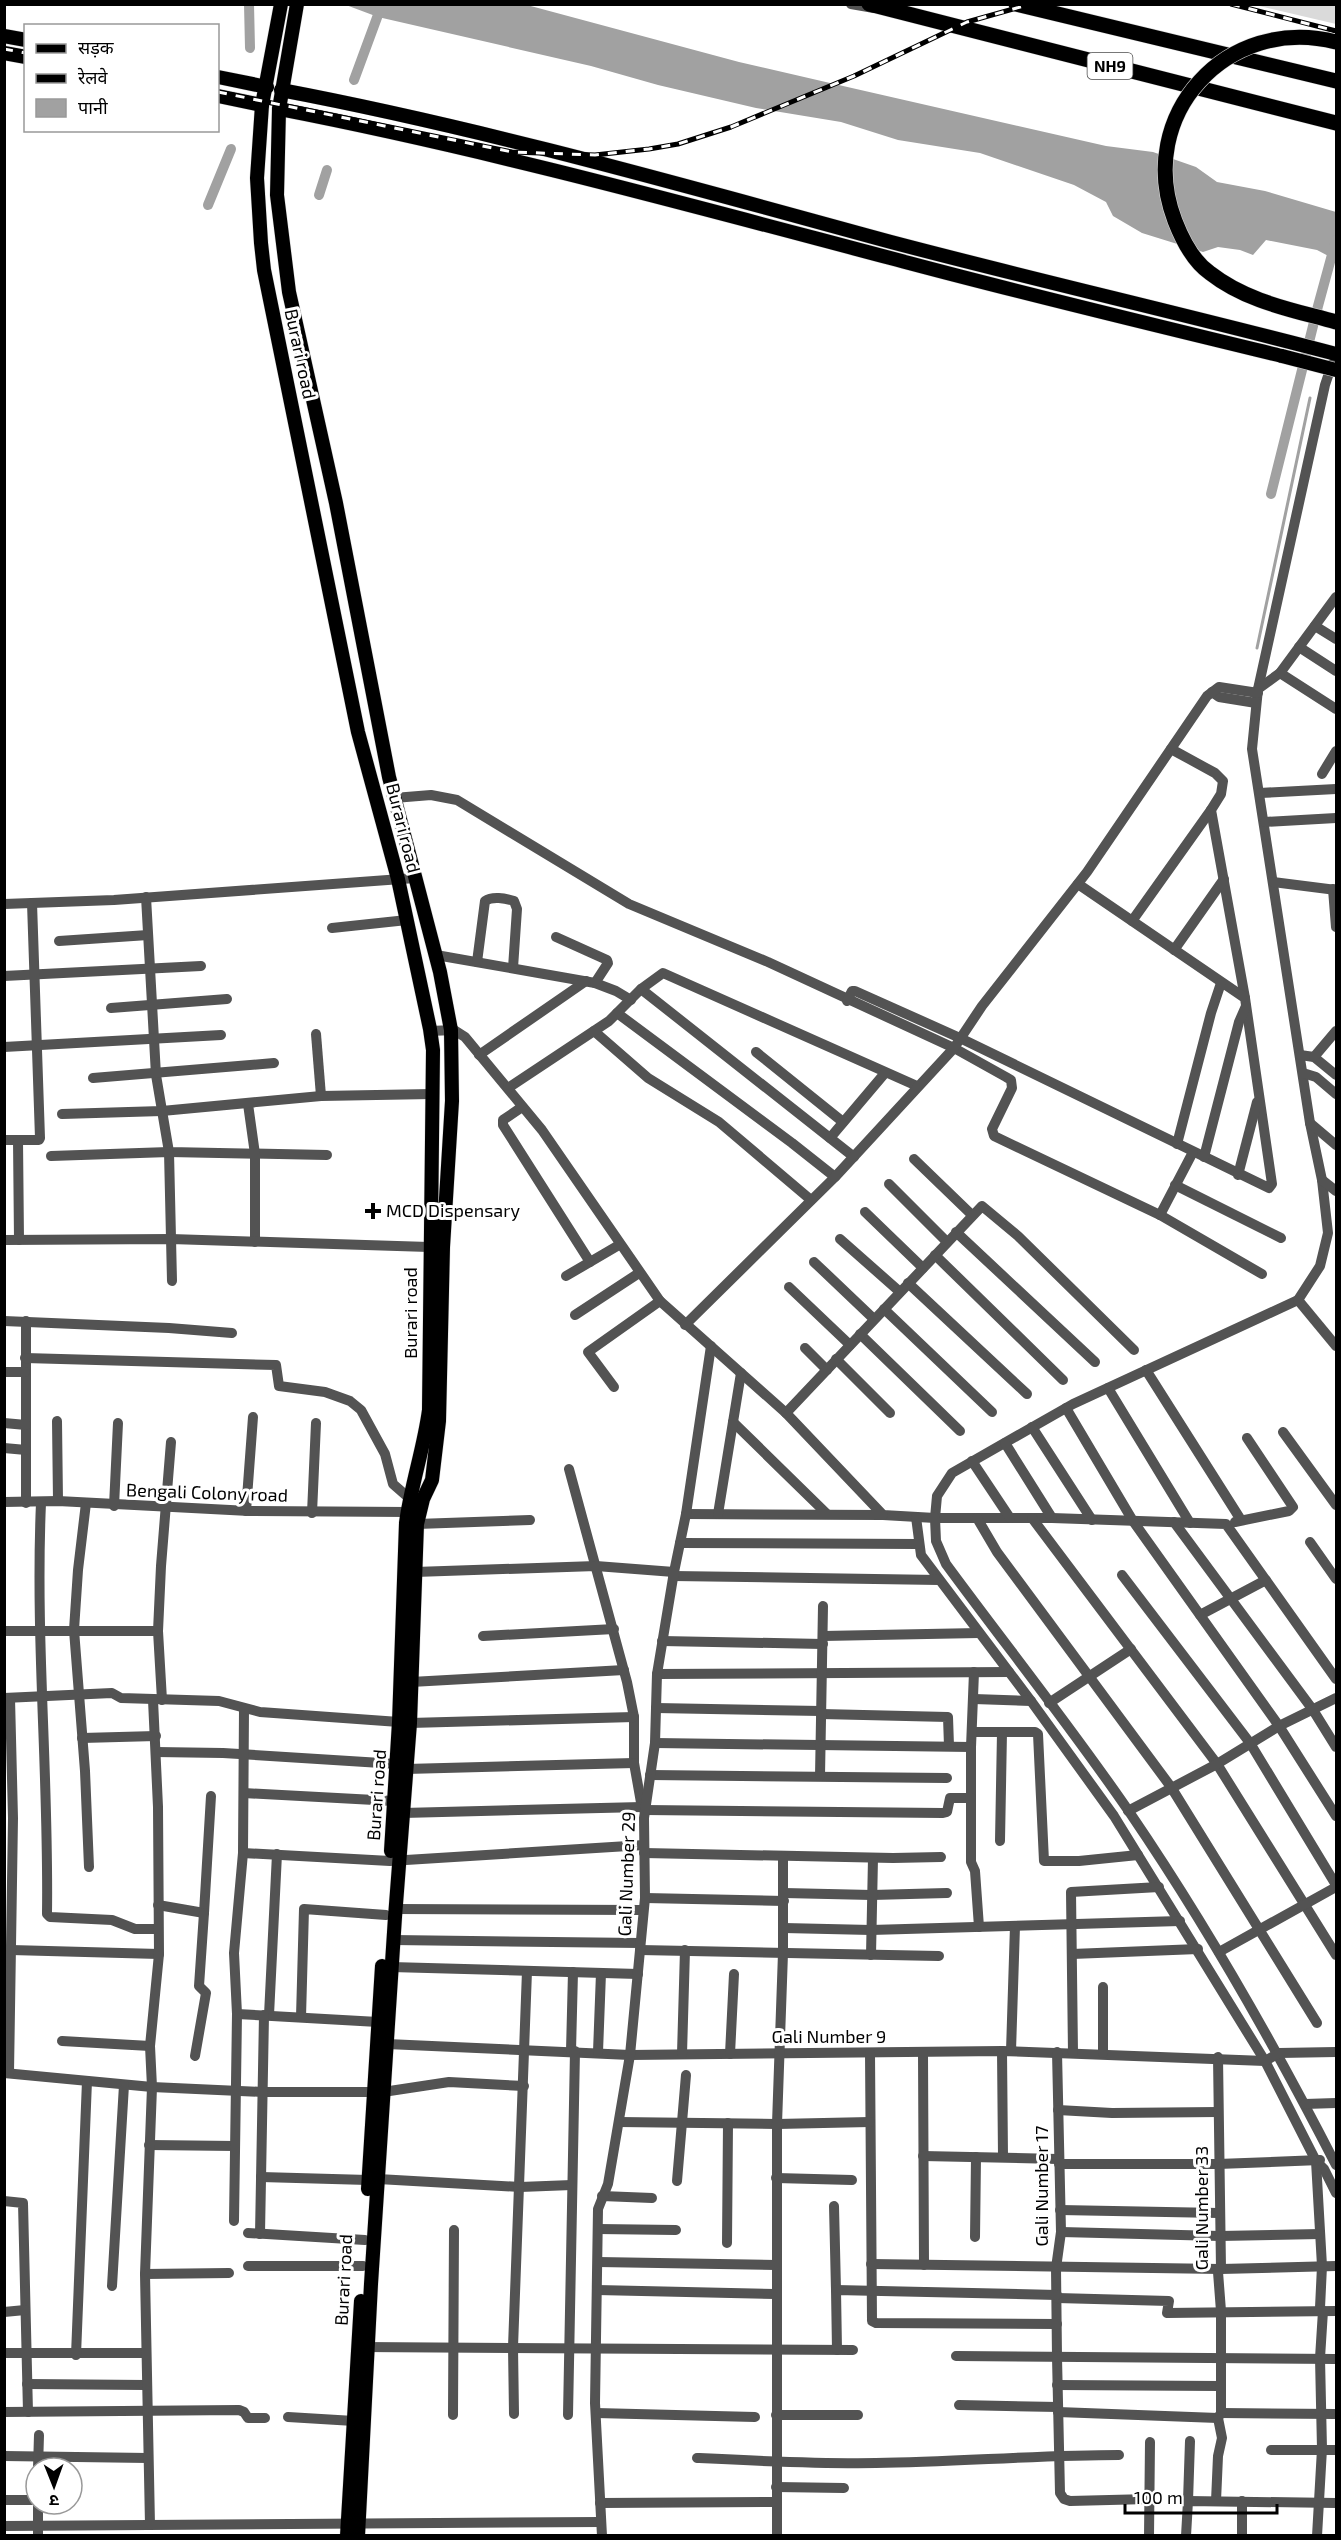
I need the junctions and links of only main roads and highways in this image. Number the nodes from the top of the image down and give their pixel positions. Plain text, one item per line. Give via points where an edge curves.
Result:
1 (281, 4) edge
2 (297, 4) edge
3 (1016, 4) edge
4 (876, 7) edge
5 (4, 36) edge
6 (24, 40) edge
7 (1336, 42) edge
8 (4, 53) edge
9 (24, 57) edge
10 (219, 77) edge
11 (1336, 81) edge
12 (274, 89) junction
13 (219, 96) edge
14 (262, 105) junction
15 (279, 109) junction
16 (1336, 123) edge
17 (1336, 322) edge
18 (1336, 354) edge
19 (1336, 370) edge
20 (430, 1184) junction
21 (447, 1184) junction
22 (405, 1723) junction
23 (402, 1766) junction
24 (395, 1860) junction
25 (391, 1912) junction
26 (378, 2092) junction
27 (373, 2180) junction
28 (363, 2346) junction
29 (353, 2530) edge

1 - 12 main road
2 - 12 main road
3 - 11 highway, NH9
4 - 16 highway, NH9
5 - 6 main road
7 - 17 highway, bridge via 1282,38 1248,47 1220,62 1191,90 1177,114 1164,166 1167,197 1177,226 1208,272 1246,296
8 - 9 main road
10 - 12 main road
12 - 14 main road, Burari road
12 - 15 main road, Burari road
12 - 18 main road via 403,114 544,149 972,263
13 - 14 main road
14 - 20 main road, Burari road via 257,178 264,270 358,732 398,879 430,1030
15 - 19 main road, bridge via 550,168
15 - 21 main road, Burari road via 277,195 289,292 336,503 394,798 436,955 451,1030
20 - 21 main road
20 - 22 main road, Burari road via 429,1410 409,1498
21 - 22 main road, Burari road via 439,1421 432,1480 417,1524 411,1682
22 - 23 main road, Burari road
23 - 24 main road, Burari road via 403,1813
23 - 24 main road, Burari road via 393,1801
24 - 25 main road, Burari road
25 - 26 main road, Burari road via 378,2022
25 - 26 main road, Burari road via 387,2044
26 - 27 main road, Burari road
27 - 28 main road, Burari road
27 - 28 main road, Burari road via 364,2240
28 - 29 main road, Burari road
28 - 29 main road, Burari road via 354,2421

